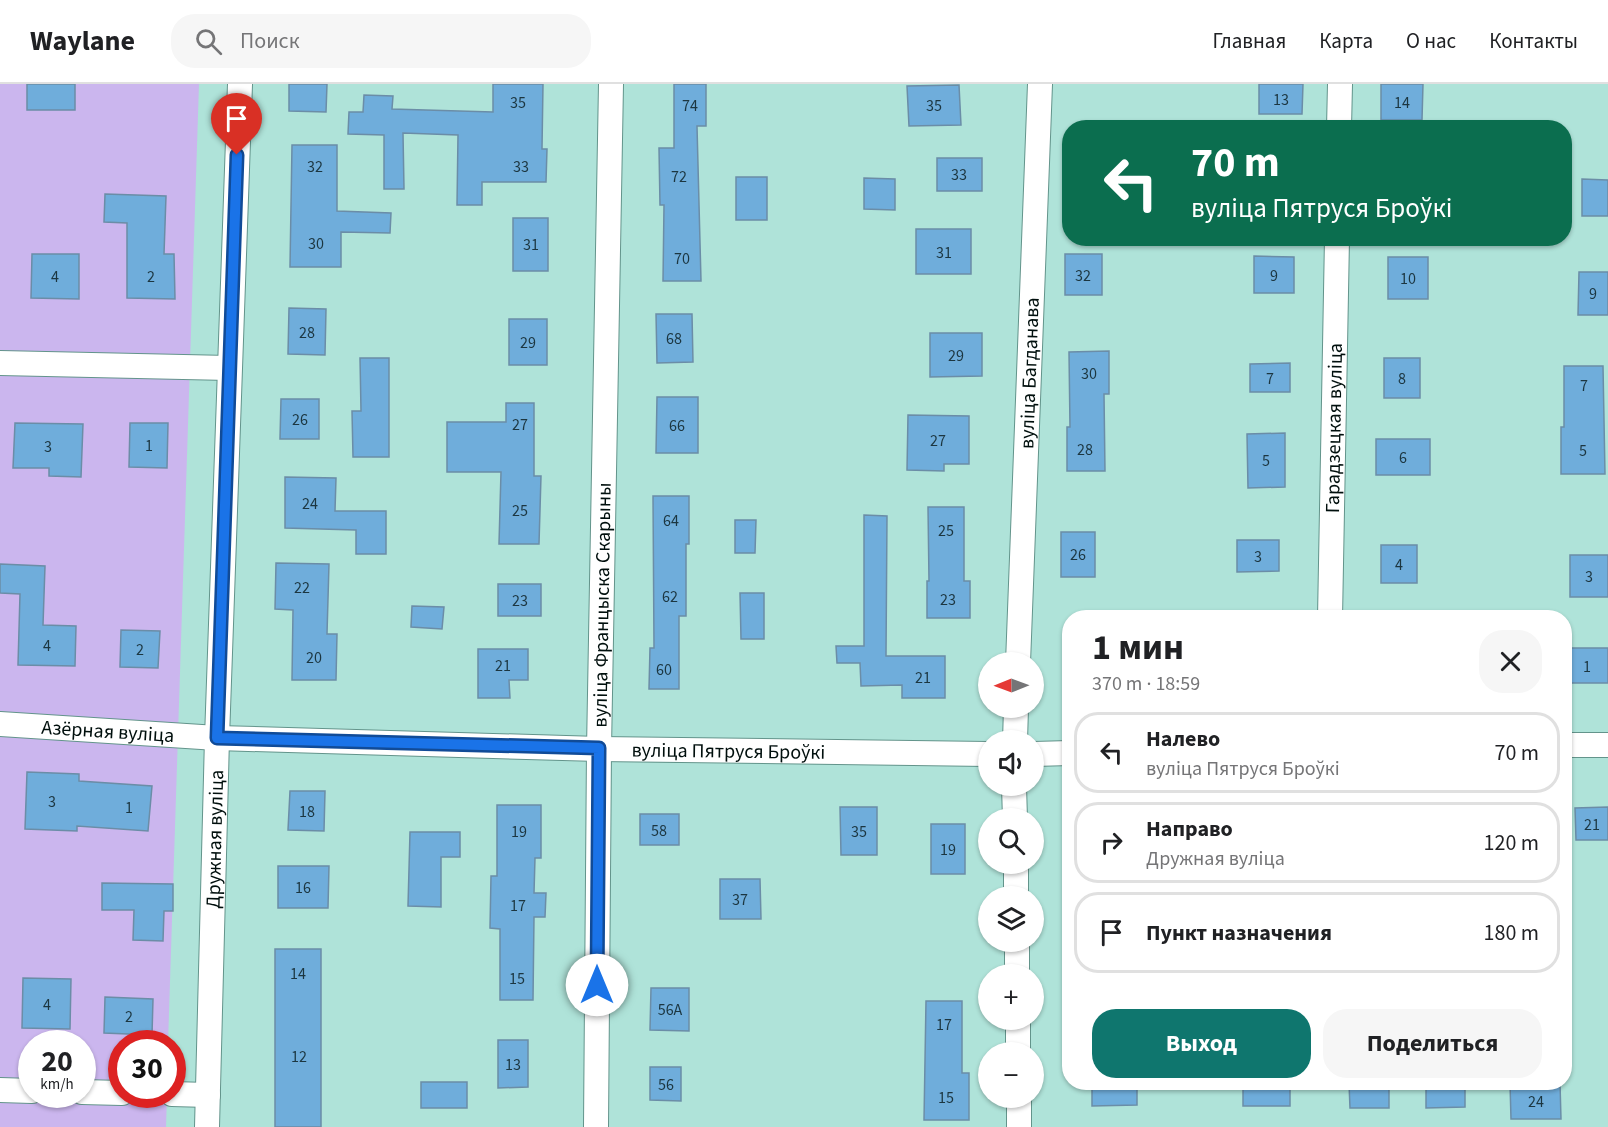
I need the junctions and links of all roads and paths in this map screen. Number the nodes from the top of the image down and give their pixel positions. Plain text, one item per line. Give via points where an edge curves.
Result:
1 (240, 84) edge
2 (611, 84) edge
3 (1040, 84) edge
4 (1340, 84) edge
5 (1340, 120) edge
6 (1337, 246) edge
7 (0, 363) edge
8 (229, 368) junction
9 (1330, 610) edge
10 (1018, 652) edge
11 (0, 724) edge
12 (217, 738) junction
13 (1572, 745) edge
14 (1608, 745) edge
15 (599, 748) junction
16 (1062, 753) edge
17 (978, 754) edge
18 (1044, 754) edge
19 (0, 1090) edge
20 (18, 1091) edge
21 (186, 1094) edge
22 (208, 1095) junction
23 (1019, 1108) edge
24 (207, 1127) edge
25 (596, 1127) edge
26 (1019, 1127) edge

1 - 8 street, Дружная вуліца
2 - 15 street, вуліца Францыска Скарыны
3 - 10 street, вуліца Багданава
4 - 5 street
6 - 9 street, Гарадзецкая вуліца
7 - 8 street
8 - 12 street, Дружная вуліца
11 - 12 street, Азёрная вуліца
12 - 15 street, вуліца Пятруся Броўкі
12 - 22 street, Дружная вуліца
13 - 14 street
15 - 17 street, вуліца Пятруся Броўкі
15 - 25 street, вуліца Францыска Скарыны
16 - 18 street
19 - 20 street
21 - 22 street
22 - 24 street, Дружная вуліца
23 - 26 street

